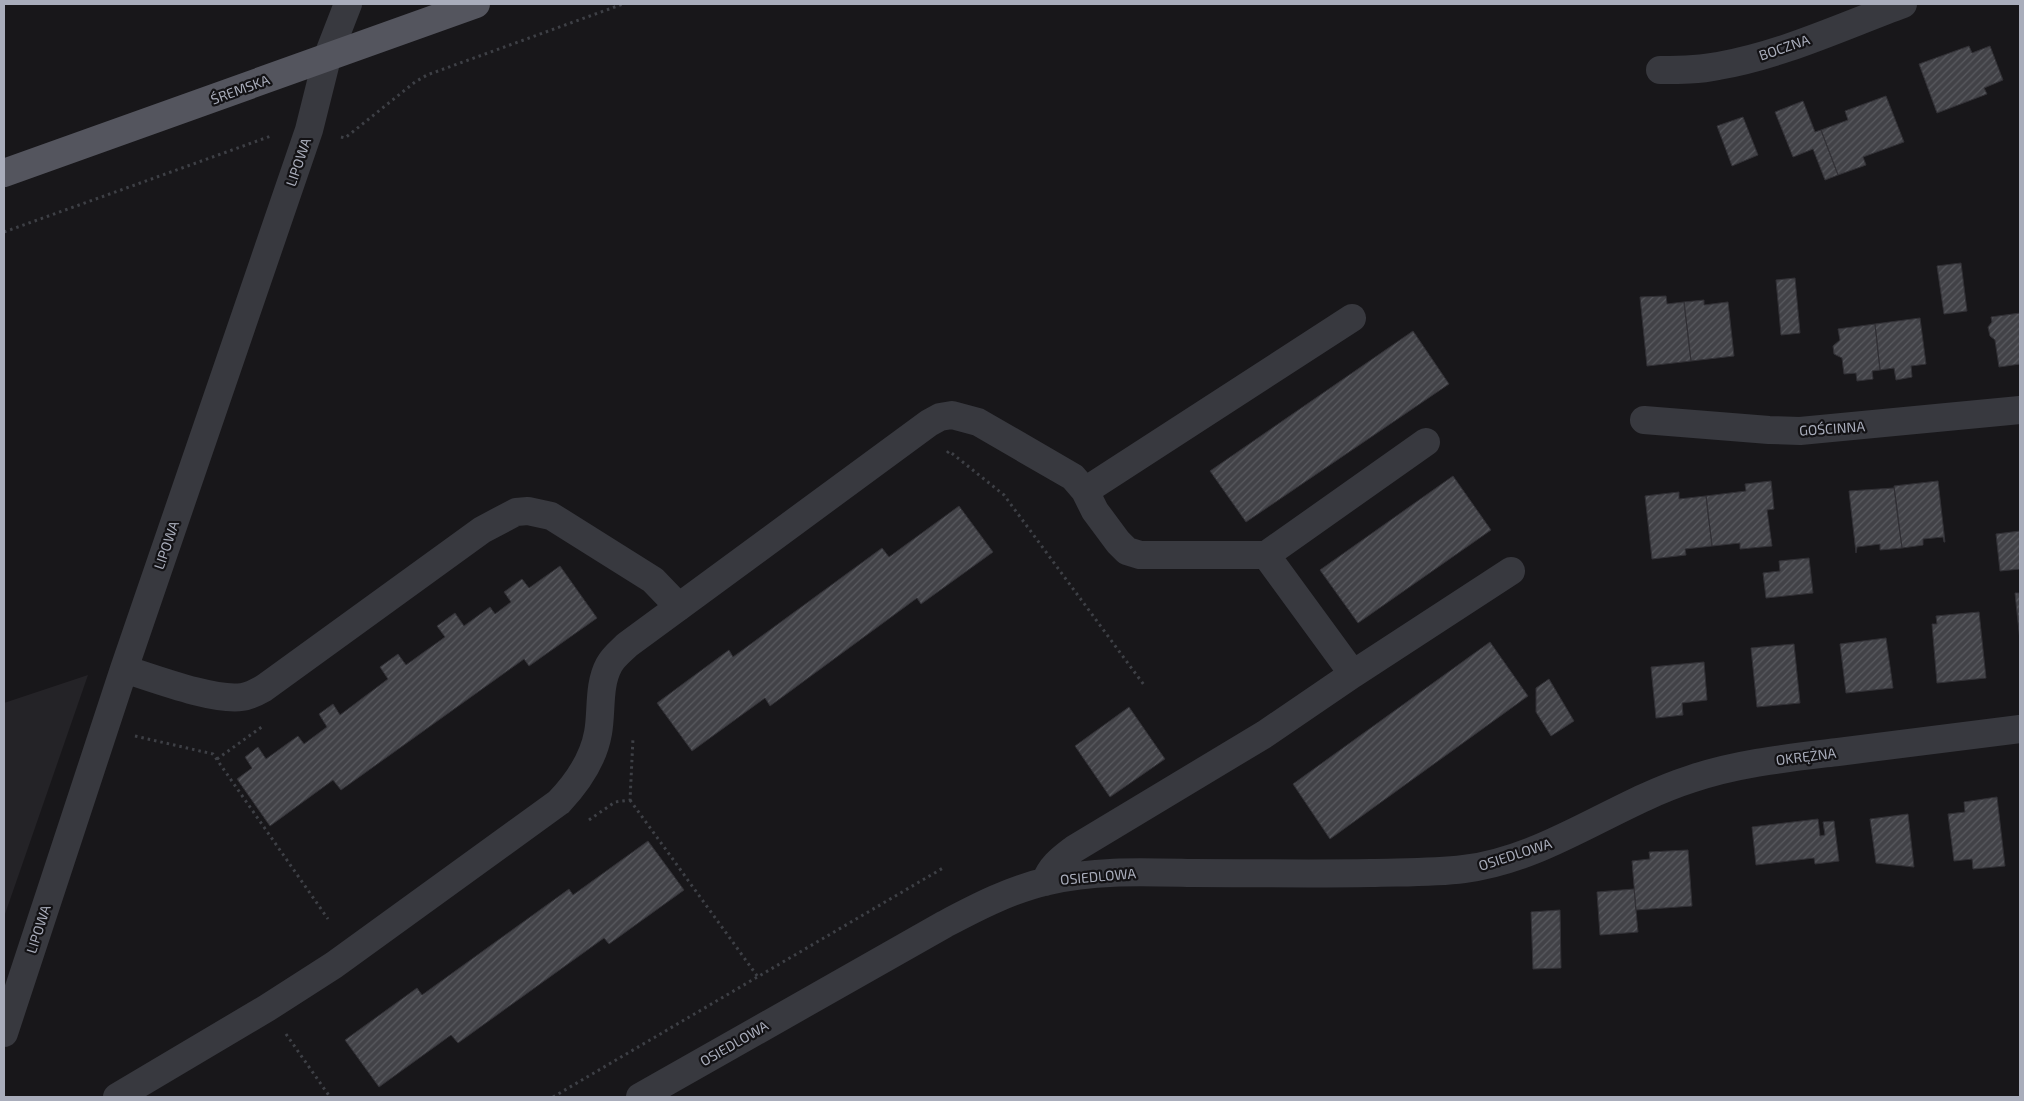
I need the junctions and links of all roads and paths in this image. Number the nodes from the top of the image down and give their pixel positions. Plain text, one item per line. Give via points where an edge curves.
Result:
1 (348, 4) edge
2 (476, 4) edge
3 (623, 4) edge
4 (1904, 4) edge
5 (327, 58) junction
6 (1660, 70) dead end
7 (279, 133) dead end
8 (338, 136) dead end
9 (4, 173) edge
10 (4, 232) edge
11 (1352, 318) dead end
12 (2020, 410) edge
13 (1644, 420) dead end
14 (1426, 442) dead end
15 (941, 457) dead end
16 (1085, 491) junction
17 (1266, 555) junction
18 (1511, 571) dead end
19 (679, 607) junction
20 (124, 669) junction
21 (1353, 674) junction
22 (1144, 685) dead end
23 (265, 725) dead end
24 (2020, 729) edge
25 (104, 730) junction
26 (633, 735) dead end
27 (217, 759) junction
28 (630, 800) junction
29 (1601, 820) joint
30 (582, 825) dead end
31 (943, 868) dead end
32 (1045, 882) junction
33 (328, 919) dead end
34 (758, 977) junction
35 (294, 1029) dead end
36 (4, 1032) edge
37 (286, 1034) junction
38 (278, 1039) dead end
39 (117, 1097) edge
40 (330, 1097) edge
41 (553, 1097) edge
42 (640, 1097) edge

1 - 5 street, LIPOWA
2 - 5 main road, ŚREMSKA
3 - 8 path via 427,75 345,138
4 - 6 street, BOCZNA via 1742,61 1691,70
5 - 9 main road, ŚREMSKA
5 - 20 street, LIPOWA via 309,130
7 - 10 path
11 - 16 street
12 - 13 street, GOŚCINNA via 1800,430
14 - 17 street
15 - 22 path via 949,451 1004,495
16 - 17 street via 1094,510 1127,551 1140,555
16 - 19 street via 1073,477 978,422 952,415 940,417
17 - 21 street
18 - 21 street
19 - 20 street via 653,580 551,516 516,512 482,530 264,688 244,697 213,696
19 - 39 street via 627,645 609,665 592,755 559,802 334,965
20 - 25 street, LIPOWA
21 - 32 street via 1265,734 1074,849 1049,871
23 - 27 path
24 - 29 street, OKRĘŻNA via 1737,766 1687,780
25 - 27 path via 213,754
25 - 36 street, LIPOWA
26 - 28 path
27 - 33 path
28 - 30 path via 615,802
28 - 34 path
29 - 32 street, OSIEDLOWA via 1524,854 1465,869 1292,874 1100,873
31 - 34 path
32 - 42 street, OSIEDLOWA via 989,902 945,924
34 - 41 path
35 - 37 path
37 - 38 path
37 - 40 path

